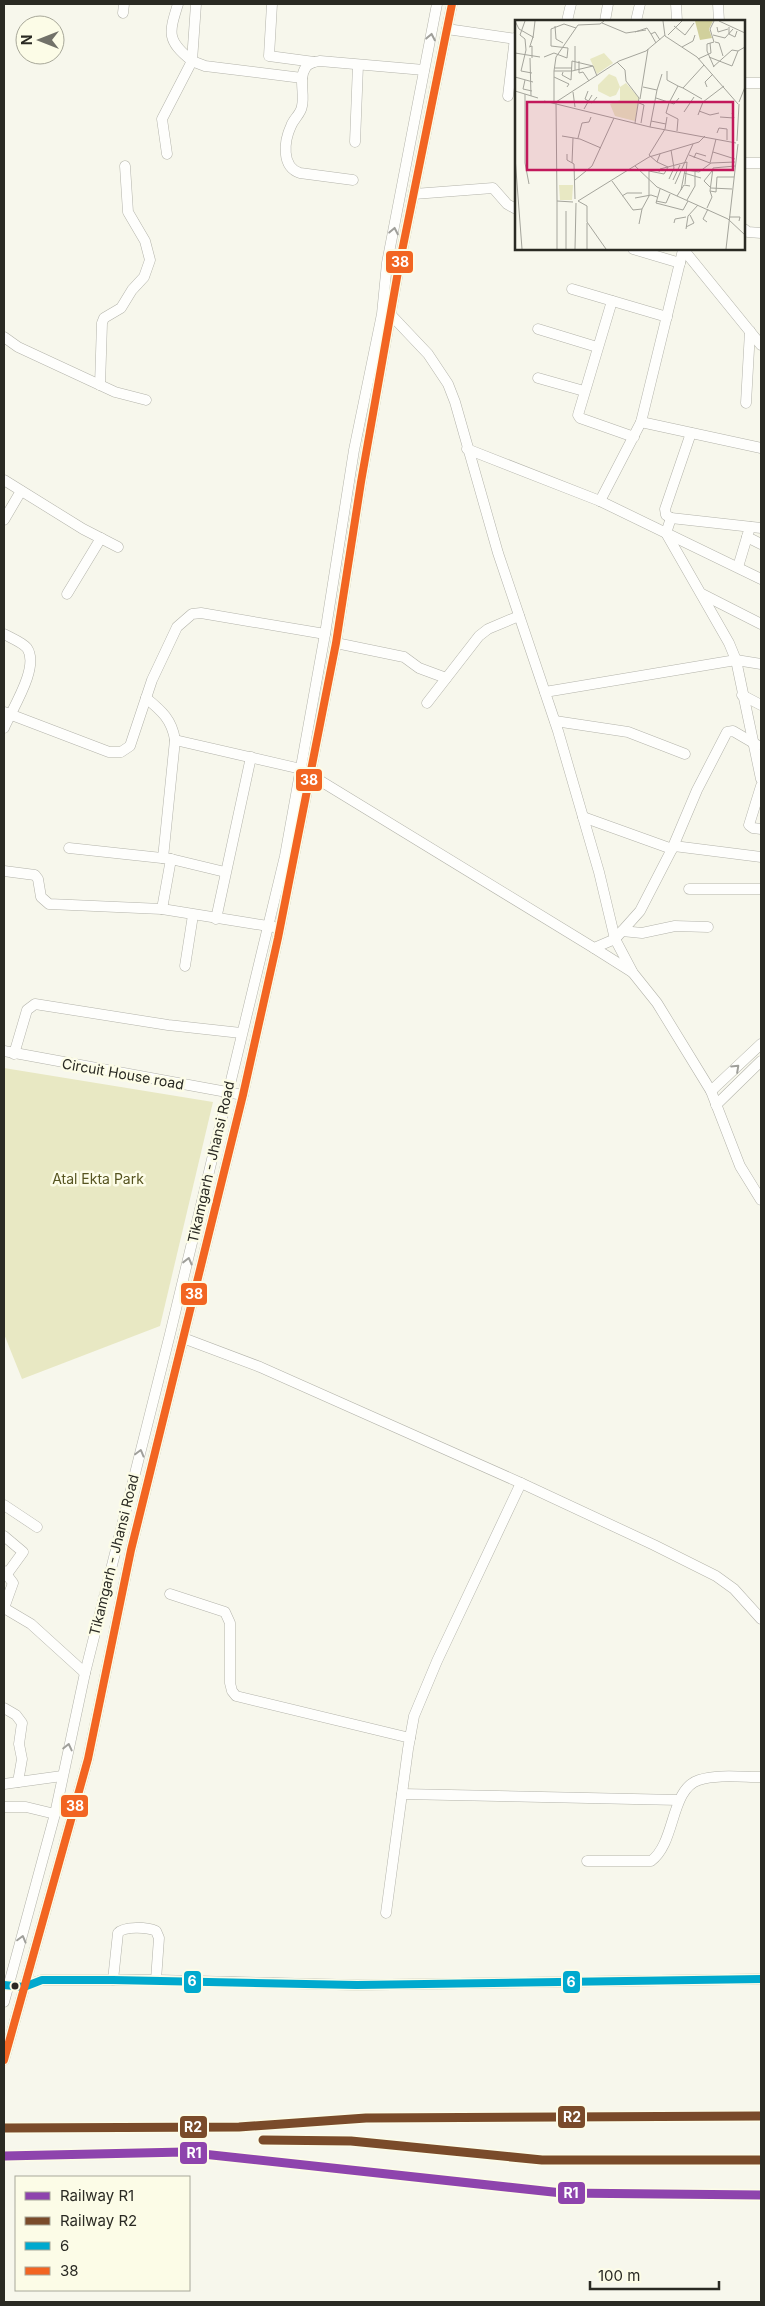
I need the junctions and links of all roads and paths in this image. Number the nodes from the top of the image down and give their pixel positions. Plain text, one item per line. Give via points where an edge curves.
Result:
1 (178, 4) edge
2 (196, 4) edge
3 (272, 4) edge
4 (437, 4) edge
5 (452, 4) edge
6 (571, 4) edge
7 (608, 4) edge
8 (640, 4) edge
9 (676, 4) edge
10 (718, 4) edge
11 (567, 20) edge
12 (605, 20) edge
13 (636, 20) edge
14 (677, 20) edge
15 (719, 20) edge
16 (447, 28) junction
17 (515, 38) edge
18 (515, 45) edge
19 (192, 61) junction
20 (314, 62) junction
21 (358, 64) junction
22 (424, 70) junction
23 (302, 78) junction
24 (745, 83) edge
25 (761, 83) edge
26 (508, 96) dead end
27 (355, 142) dead end
28 (167, 154) dead end
29 (745, 163) edge
30 (761, 163) edge
31 (125, 166) dead end
32 (354, 180) dead end
33 (414, 194) junction
34 (515, 208) edge
35 (745, 230) edge
36 (761, 233) edge
37 (636, 250) edge
38 (683, 250) edge
39 (680, 264) junction
40 (572, 289) dead end
41 (612, 301) junction
42 (387, 315) junction
43 (667, 317) junction
44 (538, 329) dead end
45 (750, 331) junction
46 (4, 337) edge
47 (761, 345) edge
48 (597, 347) junction
49 (538, 378) dead end
50 (100, 385) junction
51 (584, 391) junction
52 (146, 400) dead end
53 (746, 403) dead end
54 (641, 422) junction
55 (691, 433) junction
56 (356, 437) junction
57 (634, 437) junction
58 (369, 440) junction
59 (761, 448) edge
60 (467, 449) junction
61 (4, 480) edge
62 (21, 491) junction
63 (600, 501) junction
64 (671, 518) junction
65 (4, 520) edge
66 (756, 528) edge
67 (666, 533) junction
68 (101, 538) junction
69 (761, 544) edge
70 (118, 547) dead end
71 (738, 567) junction
72 (761, 579) edge
73 (67, 594) dead end
74 (701, 594) junction
75 (328, 611) junction
76 (341, 612) junction
77 (519, 616) junction
78 (761, 624) edge
79 (4, 634) edge
80 (325, 634) junction
81 (336, 643) junction
82 (736, 660) junction
83 (761, 664) edge
84 (446, 678) junction
85 (545, 692) junction
86 (742, 695) junction
87 (146, 698) junction
88 (427, 703) dead end
89 (761, 705) edge
90 (6, 714) edge
91 (554, 721) junction
92 (4, 728) edge
93 (175, 740) junction
94 (758, 745) edge
95 (685, 754) dead end
96 (251, 757) junction
97 (302, 769) junction
98 (311, 774) junction
99 (761, 779) edge
100 (761, 786) edge
101 (583, 818) junction
102 (761, 830) edge
103 (673, 847) junction
104 (69, 848) dead end
105 (761, 857) edge
106 (167, 858) junction
107 (4, 871) edge
108 (225, 872) junction
109 (761, 888) edge
110 (689, 889) dead end
111 (162, 909) junction
112 (193, 915) junction
113 (216, 919) junction
114 (268, 926) junction
115 (708, 927) dead end
116 (280, 928) junction
117 (622, 931) junction
118 (615, 939) junction
119 (594, 948) junction
120 (185, 966) dead end
121 (633, 973) junction
122 (241, 1033) junction
123 (761, 1044) edge
124 (9, 1053) edge
125 (761, 1062) edge
126 (711, 1091) junction
127 (226, 1092) junction
128 (242, 1095) junction
129 (716, 1105) junction
130 (761, 1200) edge
131 (183, 1338) junction
132 (150, 1411) junction
133 (166, 1414) junction
134 (521, 1483) junction
135 (4, 1507) edge
136 (37, 1526) dead end
137 (4, 1536) edge
138 (6, 1573) edge
139 (170, 1594) dead end
140 (4, 1608) edge
141 (761, 1619) edge
142 (85, 1673) junction
143 (4, 1708) edge
144 (410, 1738) junction
145 (62, 1776) junction
146 (761, 1777) edge
147 (18, 1782) junction
148 (4, 1784) edge
149 (402, 1794) junction
150 (680, 1800) junction
151 (4, 1807) edge
152 (56, 1814) junction
153 (587, 1860) dead end
154 (386, 1912) dead end
155 (8, 1968) edge
156 (29, 1972) junction
157 (761, 1979) edge
158 (42, 1980) junction
159 (113, 1980) junction
160 (156, 1980) junction
161 (6, 1986) edge
162 (24, 1987) junction
163 (4, 2002) edge
164 (4, 2060) edge

1 - 19 street via 171,36 176,47
2 - 19 street
3 - 20 street via 269,56
22 -> 4 street
5 - 16 street
6 - 11 street
7 - 12 street
8 - 13 street
9 - 14 street
10 - 15 street
16 - 17 street
16 - 33 street
18 - 26 street
19 - 23 street via 206,66
19 - 28 street via 162,119
20 - 21 street
20 - 23 street via 305,68
21 - 22 street
21 - 27 street
42 -> 22 street via 387,264
23 - 32 street via 302,108 286,141 288,165 300,173
24 - 25 street
29 - 30 street
31 - 50 street via 128,212 145,241 150,260 144,277 121,308 104,318 102,323
33 - 34 street via 493,188
33 - 42 street
35 - 36 street
37 - 39 street
38 - 39 street
38 - 45 street
39 - 43 street
40 - 41 street
41 - 43 street
41 - 48 street
42 - 56 street, Tikamgarh - Jhansi Road
42 - 58 street, Tikamgarh - Jhansi Road
42 - 60 street via 428,354 448,384
43 - 54 street
44 - 48 street
45 - 47 street
45 - 53 street
46 - 50 street via 18,347
48 - 51 street
49 - 51 street
50 - 52 street via 126,397
51 - 57 street via 578,410 580,418
54 - 55 street
54 - 57 street
55 - 59 street
55 - 64 street via 666,509 666,515
56 - 58 street
56 - 75 street, Tikamgarh - Jhansi Road
57 - 63 street
58 - 76 street, Tikamgarh - Jhansi Road
60 - 63 street
60 - 77 street
61 - 62 street
62 - 65 street
62 - 68 street
63 - 67 street
64 - 66 street
64 - 67 street
66 - 69 street
66 - 71 street
67 - 71 street
67 - 74 street
68 - 70 street
68 - 73 street
71 - 72 street
74 - 78 street
74 - 82 street
75 - 76 street
75 - 80 street, Tikamgarh - Jhansi Road
76 - 81 street, Tikamgarh - Jhansi Road
77 - 84 street via 479,636
77 - 85 street
79 - 90 street via 26,646 30,655 29,675
80 - 87 street via 192,614 177,627
80 - 97 street, Tikamgarh - Jhansi Road
81 - 84 street via 404,657 420,668
81 - 98 street, Tikamgarh - Jhansi Road
82 - 83 street
82 - 85 street
82 - 86 street
84 - 88 street
85 - 91 street
86 - 89 street
86 - 94 street
87 - 90 street via 130,746 120,752 109,752
87 - 93 street via 171,722
90 - 92 street
91 - 95 street via 628,732
91 - 101 street
93 - 96 street
93 - 106 street
94 - 99 street
94 - 103 street via 733,731 727,732 696,790
96 - 97 street
96 - 108 street
97 - 98 street
97 - 114 street, Tikamgarh - Jhansi Road
98 - 116 street, Tikamgarh - Jhansi Road
98 - 119 street
100 - 102 street via 749,824
101 - 103 street
101 - 118 street
103 - 105 street
103 - 117 street via 640,911
104 - 106 street
106 - 108 street
106 - 111 street
107 - 111 street via 35,875 41,897 50,904
108 - 113 street
109 - 110 street
111 - 112 street
112 - 113 street
112 - 120 street
113 - 114 street
114 - 116 street
114 - 122 street, Tikamgarh - Jhansi Road
115 - 117 street via 669,927 642,933
116 - 128 street, Tikamgarh - Jhansi Road
117 - 118 street
118 - 119 street
118 - 121 street
119 - 121 street
121 - 126 street via 657,1003
122 - 124 street via 35,1004 26,1010
122 - 127 street, Tikamgarh - Jhansi Road
126 -> 123 street
124 - 127 street, Circuit House road
125 - 129 street
126 - 129 street
127 - 128 street, Circuit House road
132 -> 127 street, Tikamgarh - Jhansi Road
128 - 131 street, Tikamgarh - Jhansi Road
129 - 130 street via 740,1166
131 - 133 street, Tikamgarh - Jhansi Road
131 - 134 street via 260,1367
132 - 133 street
142 -> 132 street, Tikamgarh - Jhansi Road
133 - 156 street, Tikamgarh - Jhansi Road via 131,1550 88,1760
134 - 141 street via 716,1576 734,1589
134 - 144 street via 437,1661 414,1716
135 - 136 street
137 - 138 street via 23,1552
138 - 140 street via 13,1588
139 - 144 street via 225,1612 230,1623 230,1683 236,1696
140 - 142 street via 30,1624
145 -> 142 street, Tikamgarh - Jhansi Road
143 - 147 street via 22,1723
144 - 149 street
145 - 147 street
145 - 152 street, Tikamgarh - Jhansi Road
146 - 150 street via 698,1780 687,1786
147 - 148 street
149 - 150 street
149 - 154 street
150 - 153 street via 666,1842 651,1861
151 - 152 street
155 -> 152 street, Tikamgarh - Jhansi Road
155 - 156 street
155 - 161 street, Tikamgarh - Jhansi Road
156 - 158 street
156 - 162 street, Tikamgarh - Jhansi Road
157 - 160 street via 357,1984
158 - 159 street
158 - 162 street
159 - 160 street
159 - 160 street via 118,1933 125,1929 156,1931 160,1938
161 - 162 street
161 - 163 street, Tikamgarh - Jhansi Road
162 - 164 street, Tikamgarh - Jhansi Road

